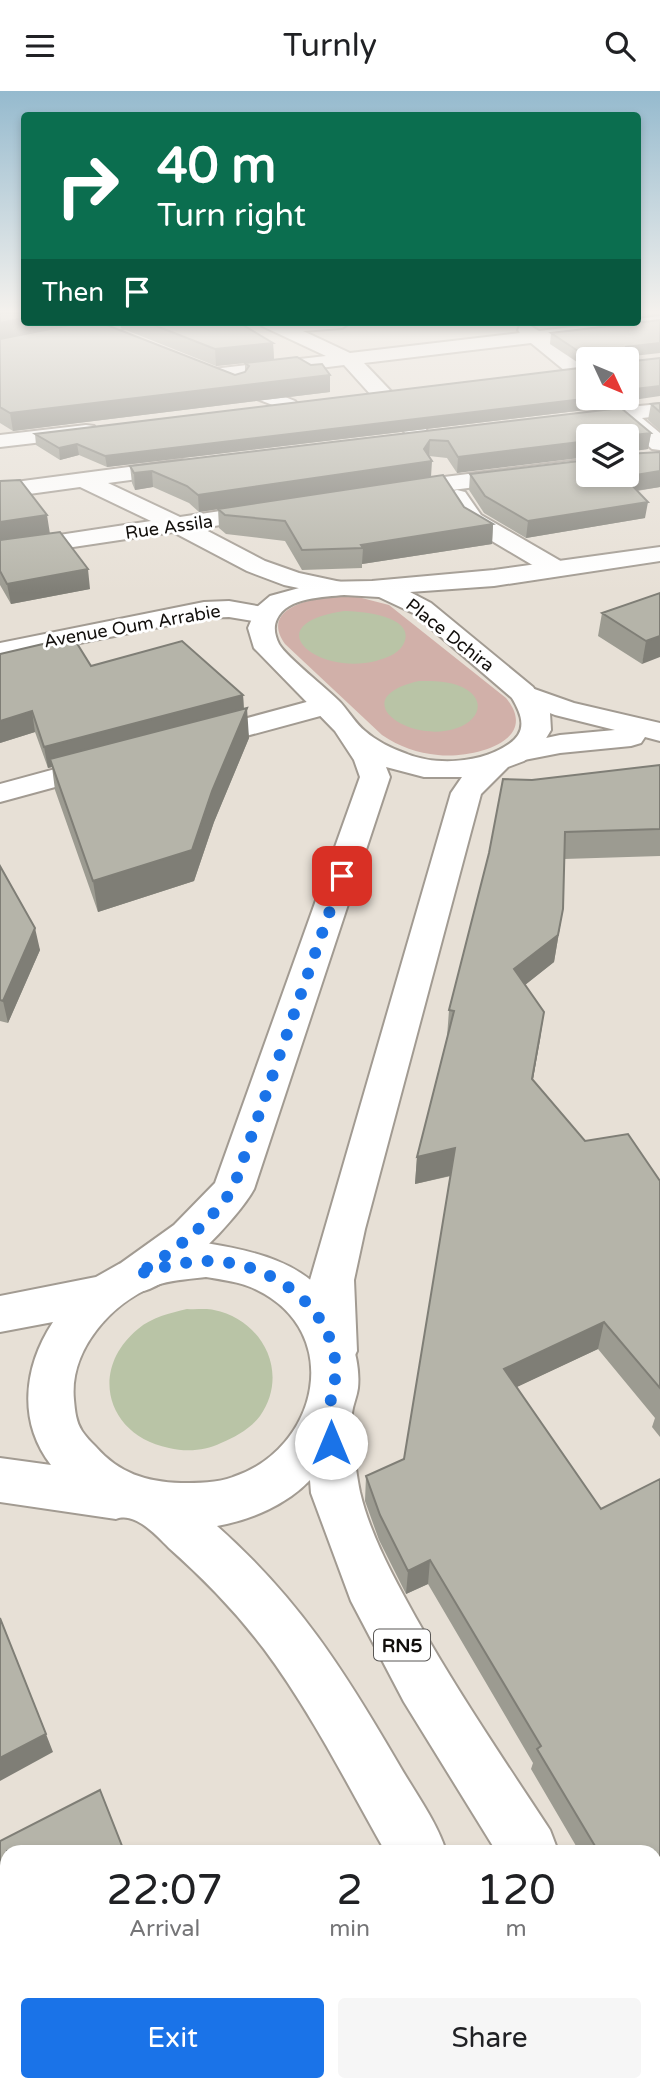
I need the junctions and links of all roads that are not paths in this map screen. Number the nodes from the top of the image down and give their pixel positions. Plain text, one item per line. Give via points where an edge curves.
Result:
1 (285, 406) edge
2 (393, 406) edge
3 (620, 410) edge
4 (660, 410) edge
5 (247, 411) edge
6 (624, 414) junction
7 (557, 422) edge
8 (111, 428) edge
9 (1, 441) edge
10 (395, 442) edge
11 (430, 446) junction
12 (656, 454) edge
13 (199, 464) edge
14 (576, 467) edge
15 (82, 479) junction
16 (447, 482) junction
17 (0, 491) edge
18 (380, 493) edge
19 (286, 508) edge
20 (179, 526) junction
21 (0, 551) edge
22 (660, 554) edge
23 (256, 566) junction
24 (555, 568) junction
25 (494, 578) junction
26 (345, 587) junction
27 (271, 609) junction
28 (450, 632) junction
29 (0, 651) edge
30 (523, 693) junction
31 (325, 706) junction
32 (660, 734) edge
33 (359, 740) junction
34 (169, 748) edge
35 (508, 757) junction
36 (130, 758) edge
37 (0, 793) edge
38 (120, 1284) junction
39 (0, 1314) edge
40 (334, 1351) junction
41 (328, 1417) junction
42 (0, 1481) edge
43 (142, 1501) junction
44 (413, 1845) edge
45 (526, 1845) edge

1 - 5 street
2 - 11 street
3 - 6 street
4 - 6 street
6 - 7 street
6 - 12 street
8 - 9 street
9 - 15 street
10 - 11 street
11 - 16 street
13 - 15 street
14 - 16 street
15 - 17 street
15 - 20 street
16 - 18 street
16 - 24 street via 473,520
19 - 20 street, Rue Assila
20 - 21 street, Rue Assila
20 - 23 street
22 - 24 street
23 - 26 street via 293,580
23 - 27 street via 273,586
24 - 25 street
25 - 26 street
25 - 28 street via 452,599 444,619
26 - 27 street, Place Dchira via 307,591
26 - 28 street, Place Dchira via 405,598
27 - 29 street, Avenue Oum Arrabie via 204,610
27 - 31 street via 260,622 259,635
28 - 30 street, Place Dchira
30 - 32 street
30 - 35 street, Place Dchira via 535,707 538,722 533,738
31 - 33 street
31 - 34 street
32 - 35 street via 600,739
33 - 35 street via 404,764 435,769 467,768
33 - 38 street via 375,777 233,1189 210,1220 178,1248
35 - 40 street via 478,777 466,793 332,1280
36 - 37 street
38 - 39 street, RN5
38 - 40 street, RN5 via 170,1264 242,1265 274,1277 301,1296 322,1322
38 - 43 street, RN5 via 73,1323 55,1360 50,1401 61,1440 87,1473
40 - 41 street, RN5 via 336,1384
41 - 43 street, RN5 via 309,1450 280,1477 243,1497 200,1507
41 - 45 street, RN5 via 336,1493 369,1584 423,1683
42 - 43 street, RN5
43 - 44 street, RN5 via 196,1538 254,1596 299,1653

